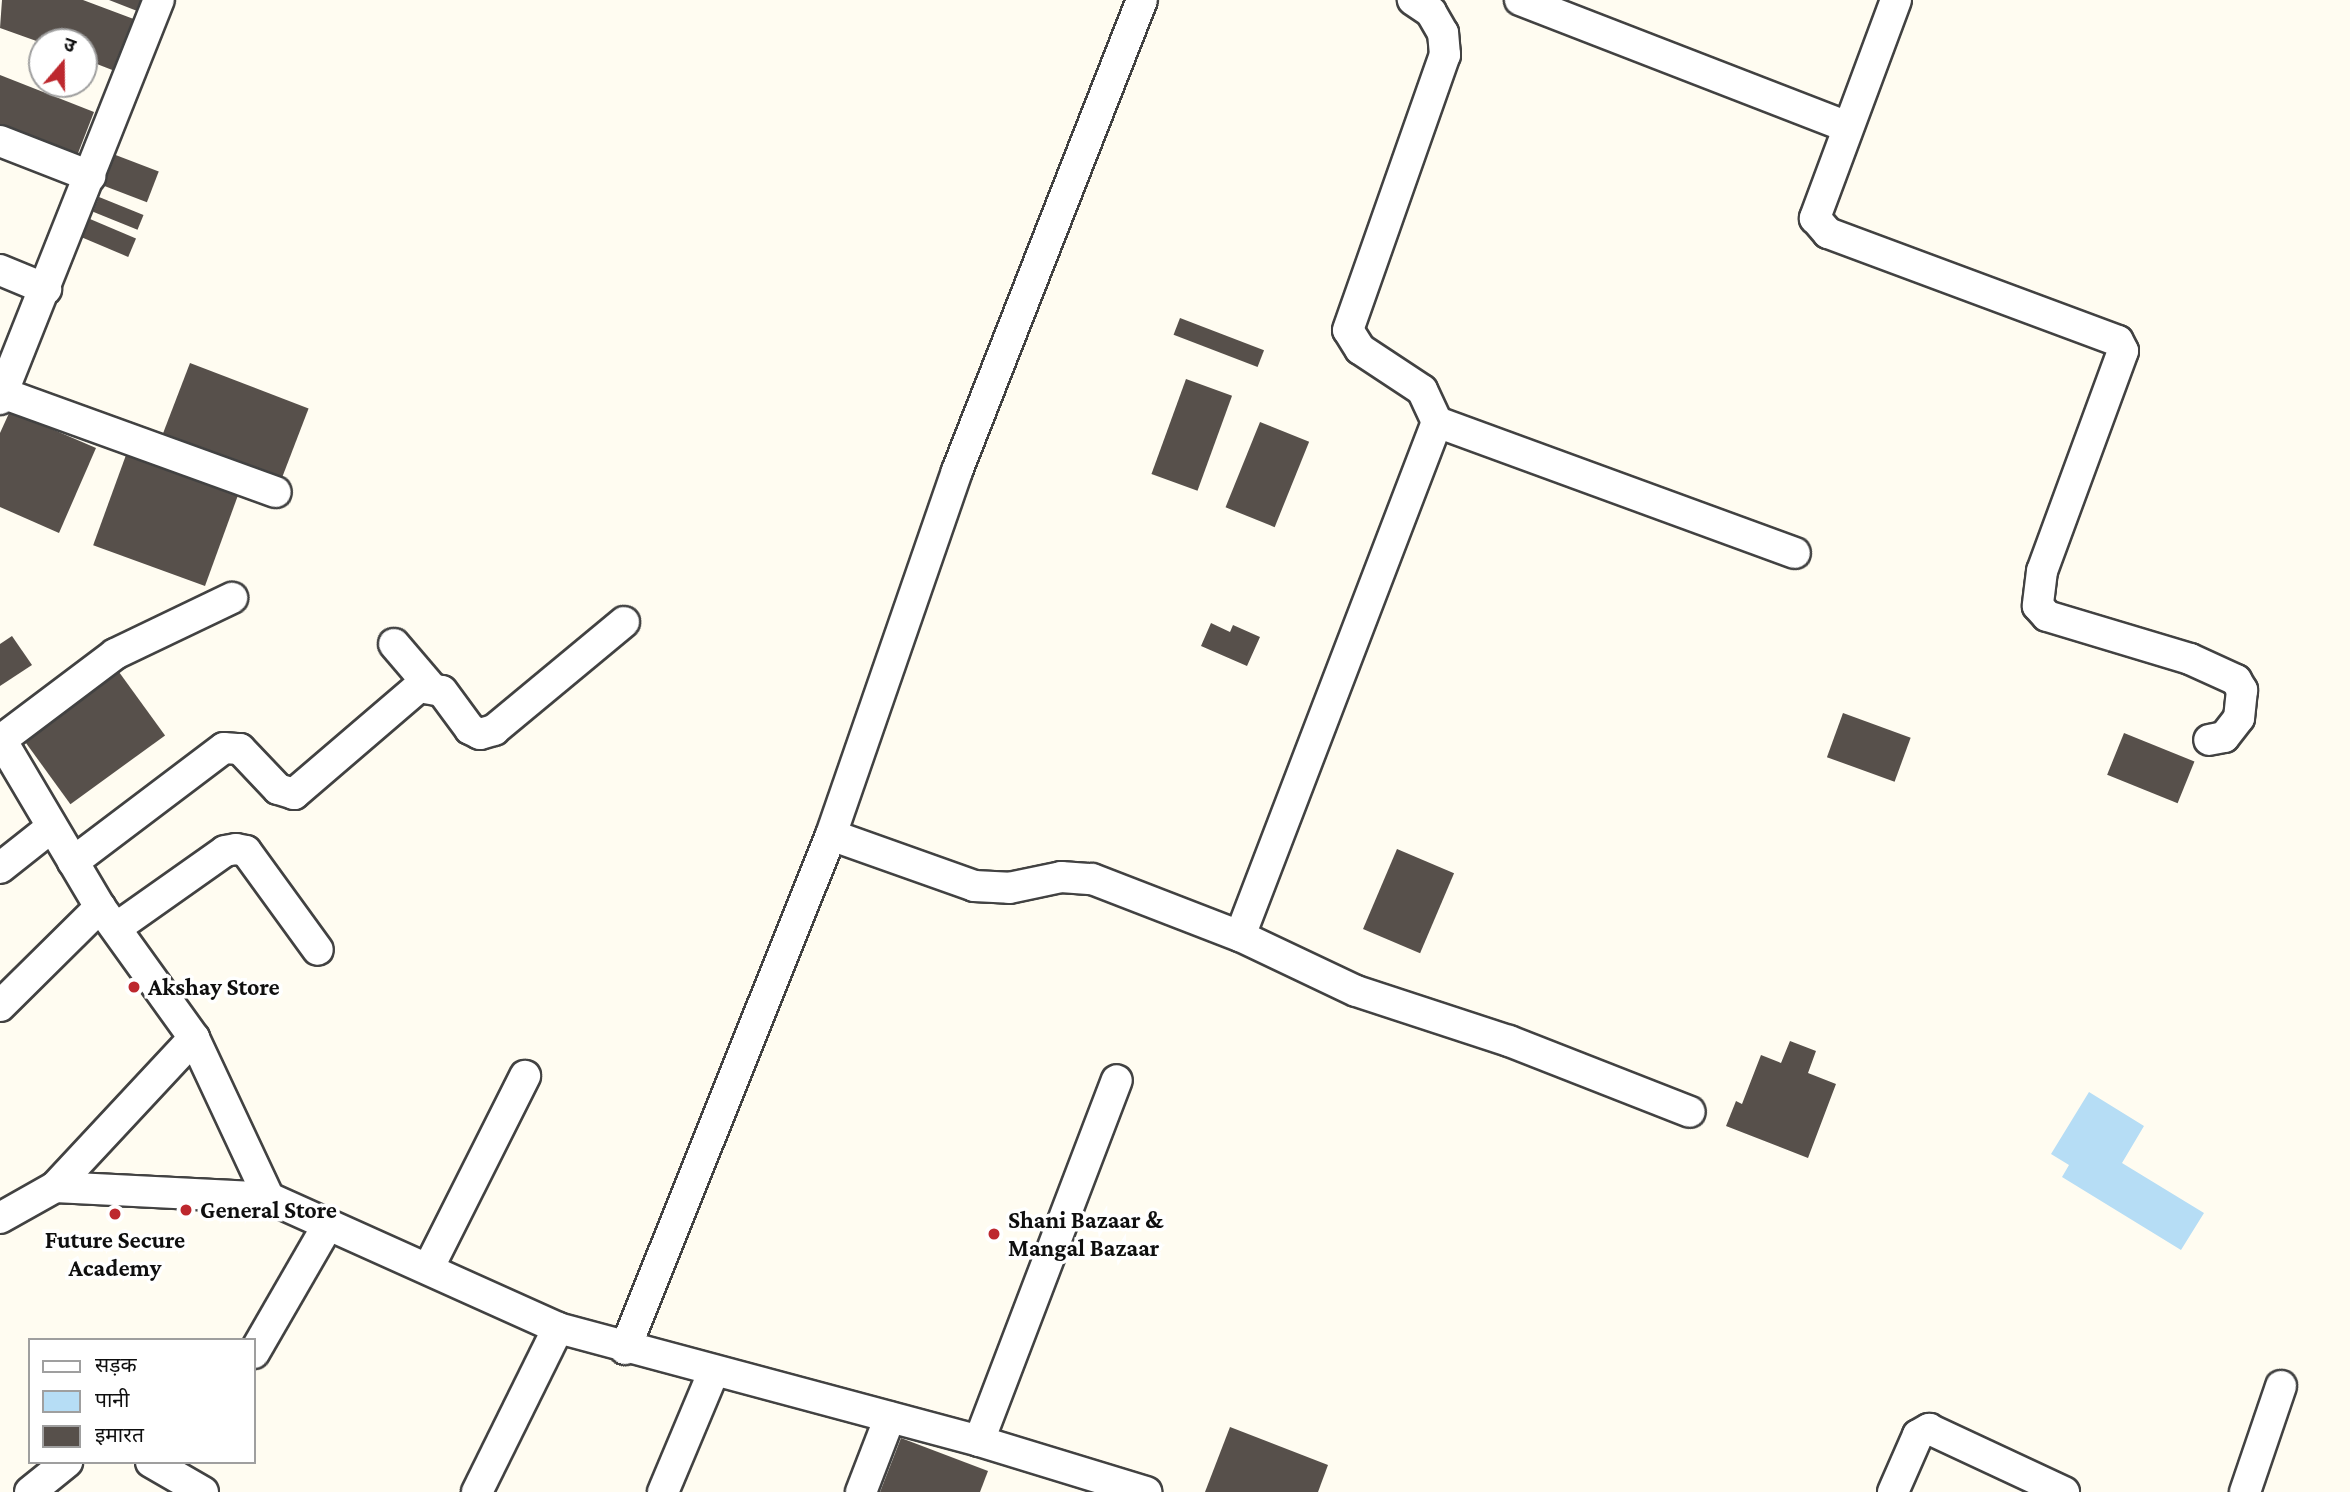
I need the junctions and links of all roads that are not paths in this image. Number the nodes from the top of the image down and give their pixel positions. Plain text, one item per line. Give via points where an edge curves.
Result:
1 (159, 0) edge
2 (1142, 0) edge
3 (1413, 0) edge
4 (1520, 0) edge
5 (1896, 0) edge
6 (1847, 127) junction
7 (0, 141) edge
8 (90, 176) junction
9 (0, 270) edge
10 (46, 289) junction
11 (1, 396) edge
12 (1437, 422) junction
13 (276, 492) dead end
14 (1795, 553) dead end
15 (232, 598) dead end
16 (624, 622) dead end
17 (394, 644) dead end
18 (430, 686) junction
19 (2209, 740) dead end
20 (3, 752) edge
21 (52, 827) junction
22 (831, 835) junction
23 (73, 862) junction
24 (0, 868) edge
25 (108, 917) junction
26 (1240, 936) junction
27 (318, 950) dead end
28 (0, 1006) edge
29 (194, 1038) junction
30 (525, 1076) dead end
31 (1117, 1080) dead end
32 (1690, 1112) dead end
33 (55, 1186) junction
34 (269, 1198) junction
35 (0, 1218) edge
36 (328, 1225) junction
37 (429, 1267) junction
38 (558, 1328) junction
39 (625, 1349) junction
40 (256, 1350) edge
41 (713, 1373) junction
42 (2281, 1386) dead end
43 (890, 1417) junction
44 (979, 1441) junction
45 (65, 1464) edge
46 (155, 1464) edge
47 (1100, 1484) edge
48 (30, 1492) edge
49 (203, 1492) edge
50 (477, 1492) edge
51 (663, 1492) edge
52 (861, 1492) edge
53 (1146, 1492) edge
54 (1893, 1492) edge
55 (2064, 1492) edge
56 (2245, 1492) edge

1 - 8 street
2 - 22 street via 957,471
3 - 12 street via 1431,12 1443,33 1445,55 1348,330 1360,349 1422,390
4 - 6 street
5 - 6 street
6 - 19 street via 1815,210 1822,229 2118,341 2123,351 2042,571 2038,606 2047,615 2190,659 2236,680 2242,690 2239,718 2224,737
7 - 8 street
8 - 10 street
9 - 10 street
10 - 11 street
11 - 13 street
12 - 14 street
12 - 26 street
15 - 20 street via 115,654
16 - 18 street via 494,730 480,734 470,729 442,691
17 - 18 street
18 - 23 street via 419,687 294,794 278,789 240,749 224,748
20 - 21 street
21 - 23 street
21 - 24 street
22 - 26 street via 974,886 1009,888 1061,877 1092,879
22 - 39 street
23 - 25 street
25 - 27 street via 236,849 246,851
25 - 28 street
25 - 29 street
26 - 32 street via 1356,991 1420,1009
29 - 33 street
29 - 34 street
30 - 37 street
31 - 44 street
33 - 34 street
33 - 35 street
34 - 36 street
36 - 37 street
36 - 40 street
37 - 38 street
38 - 39 street
38 - 50 street
39 - 41 street
41 - 43 street
41 - 51 street
42 - 56 street
43 - 44 street
43 - 52 street
44 - 47 street
45 - 48 street
46 - 49 street
47 - 53 street
54 - 55 street via 1918,1434 1929,1429

